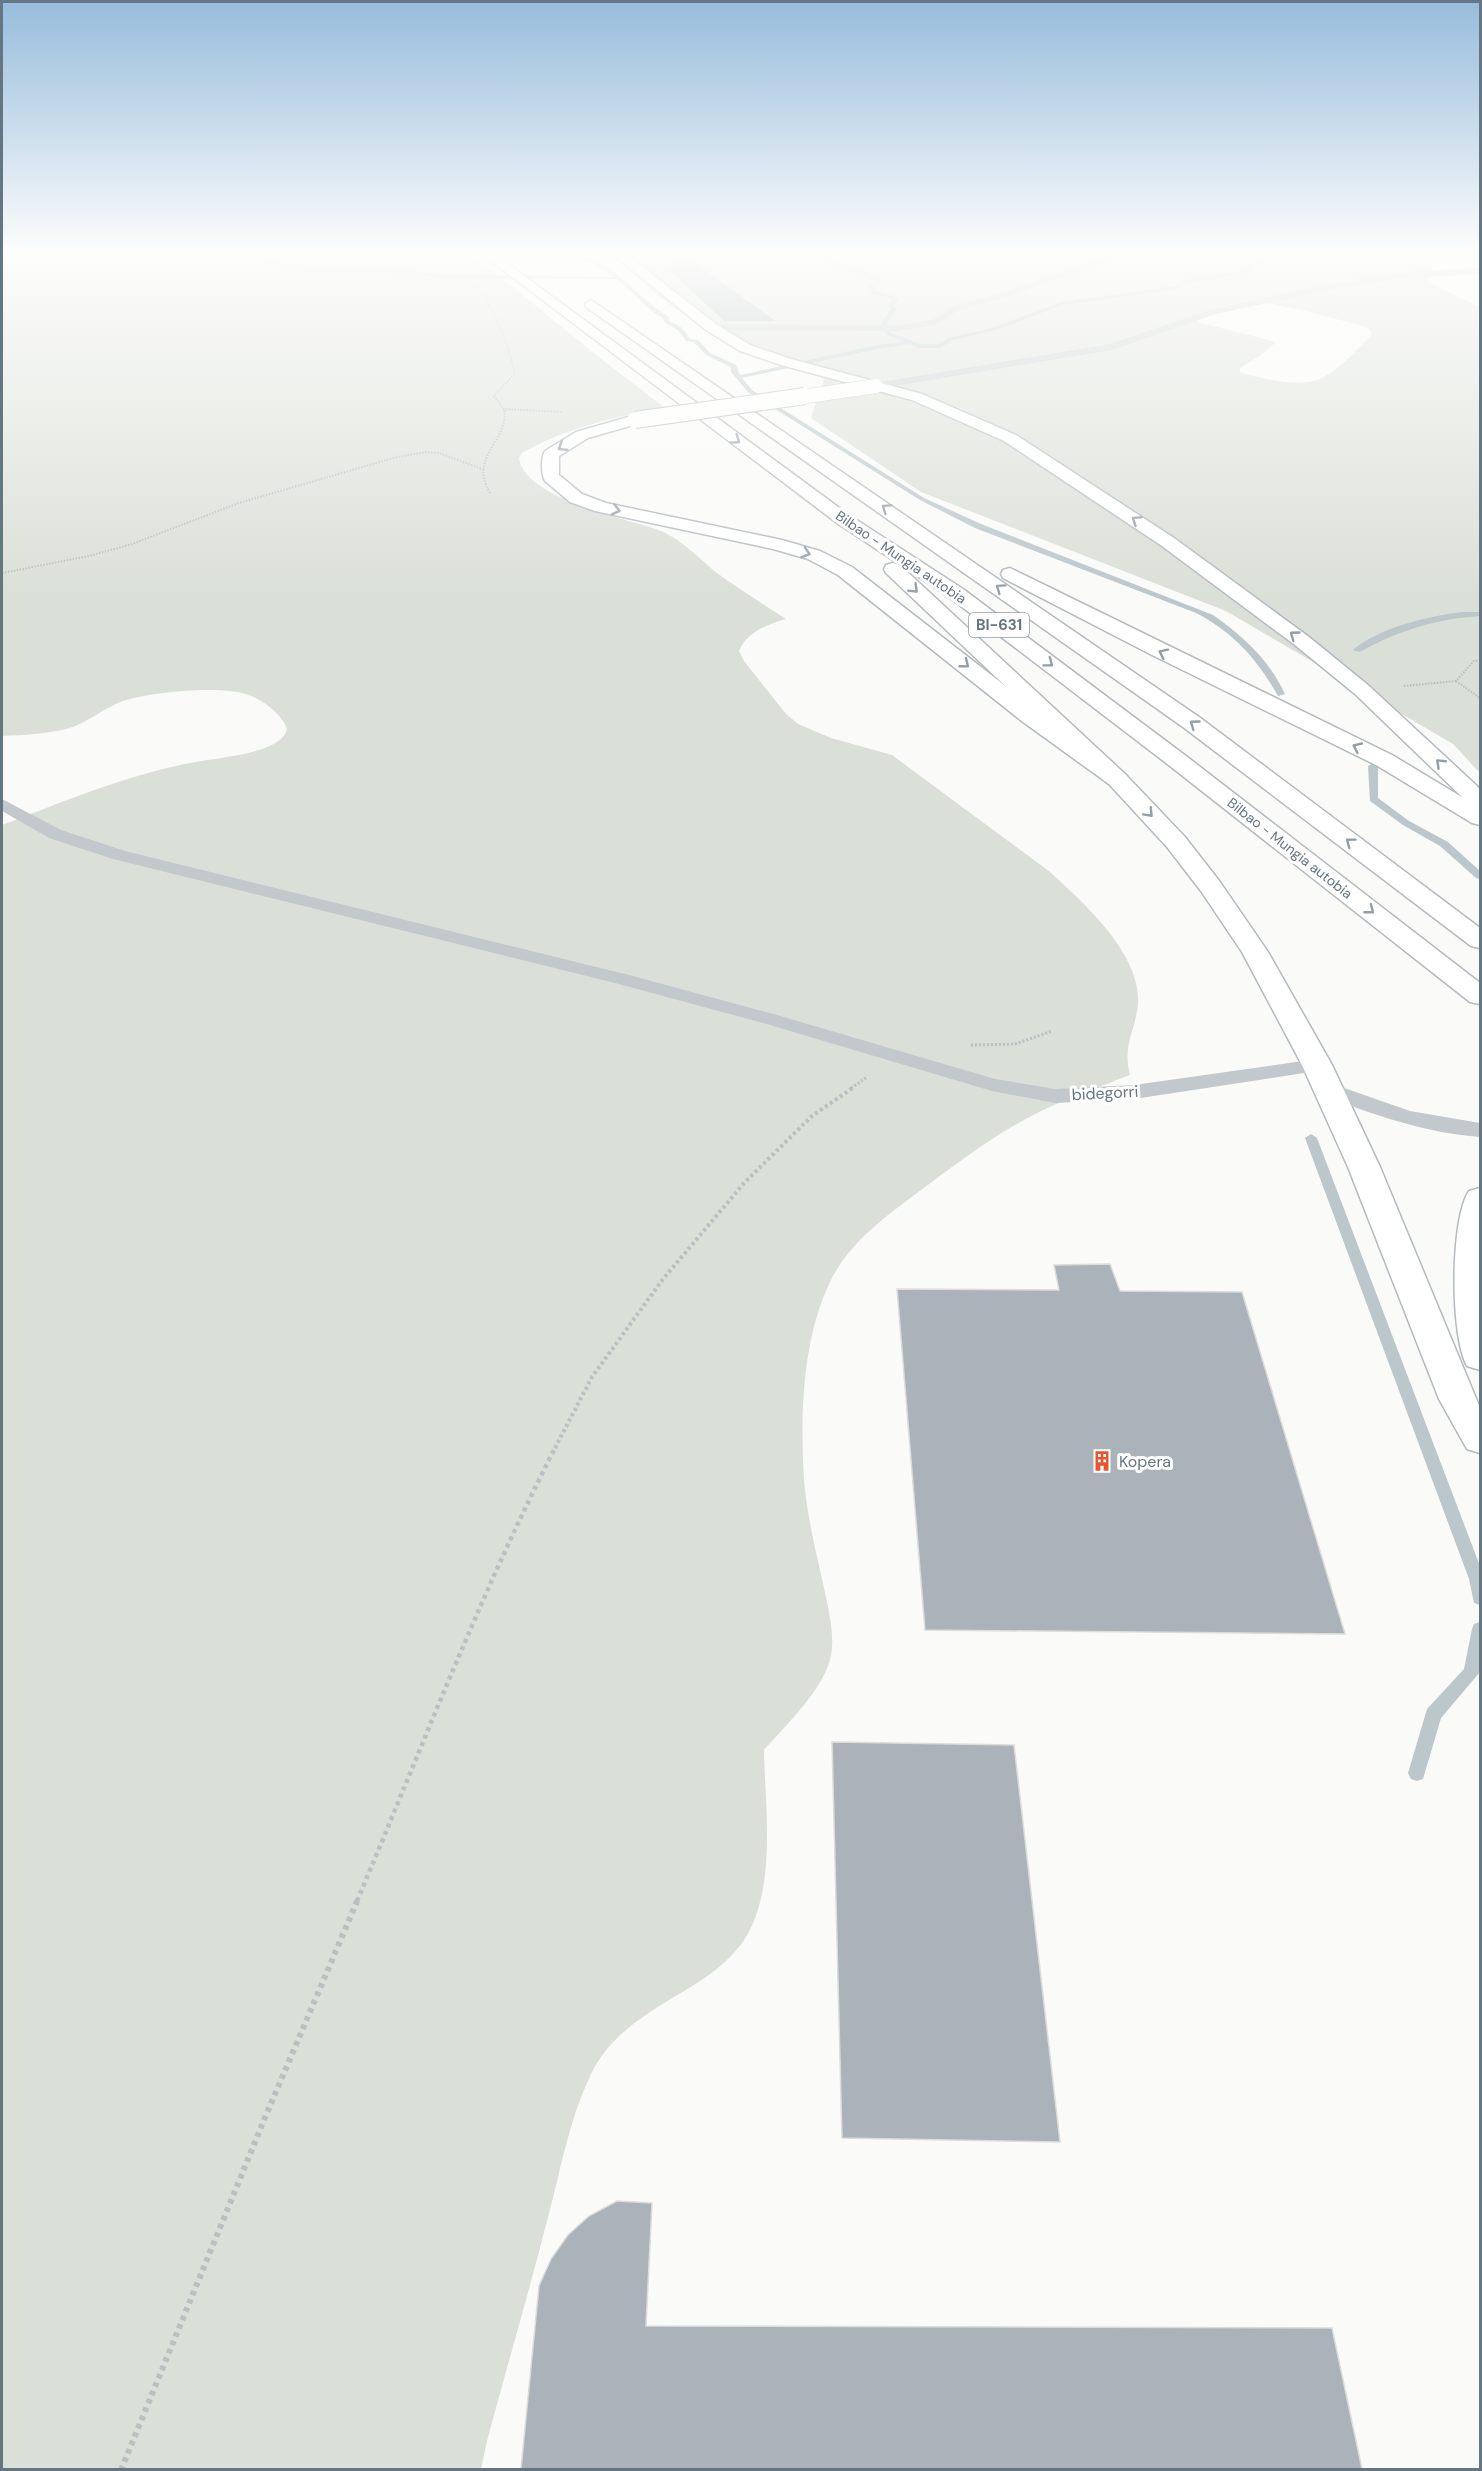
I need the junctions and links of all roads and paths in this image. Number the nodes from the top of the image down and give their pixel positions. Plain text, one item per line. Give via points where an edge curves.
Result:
1 (514, 370) edge
2 (644, 370) edge
3 (688, 370) edge
4 (817, 370) edge
5 (971, 370) edge
6 (876, 386) junction
7 (504, 409) junction
8 (563, 412) dead end
9 (485, 470) junction
10 (490, 493) dead end
11 (843, 519) junction
12 (934, 541) junction
13 (2, 573) edge
14 (1480, 660) edge
15 (1456, 681) junction
16 (1362, 690) junction
17 (1480, 698) edge
18 (1117, 779) junction
19 (2, 804) edge
20 (1480, 806) edge
21 (1480, 819) edge
22 (1480, 940) edge
23 (1473, 990) edge
24 (1052, 1031) dead end
25 (965, 1046) dead end
26 (897, 1058) junction
27 (1317, 1065) junction
28 (1327, 1089) junction
29 (1480, 1130) edge
30 (1480, 1198) edge
31 (1480, 1356) edge
32 (1480, 1439) edge
33 (121, 2469) edge

1 - 7 path via 494,396
2 -> 11 main road, Bilbao - Mungia autobia / BI-631
12 -> 3 main road, Bilbao - Mungia autobia / BI-631
4 - 6 main road
5 - 6 lane
16 -> 6 main road via 1168,542 1010,438 917,397
6 -> 18 main road, bridge via 636,420 582,435 550,454 551,477 576,498 601,507 776,544 814,555 845,571
7 - 8 path
7 - 9 path via 506,420
9 - 10 path via 483,480
9 - 13 path via 439,453 397,457 239,503 132,544
11 -> 18 main road
11 -> 23 main road, Bilbao - Mungia autobia / BI-631 via 956,593
21 -> 12 main road via 1384,760 973,555
22 -> 12 main road, Bilbao - Mungia autobia / BI-631 via 1191,722
14 - 15 path via 1474,661
15 - 16 path
15 - 17 path
20 -> 16 main road
18 -> 27 main road via 1176,842 1256,952
19 - 26 lane, bidegorri via 55,834 119,855 622,979
24 - 25 path via 1015,1044
26 - 27 lane, bidegorri via 992,1084 1055,1096 1134,1092
26 - 33 path via 812,1116 745,1182 663,1279 592,1377 532,1491 491,1585
27 - 28 main road
28 - 29 lane via 1376,1109
28 - 32 main road via 1364,1167 1457,1399
30 - 31 main road via 1471,1270 1472,1315

